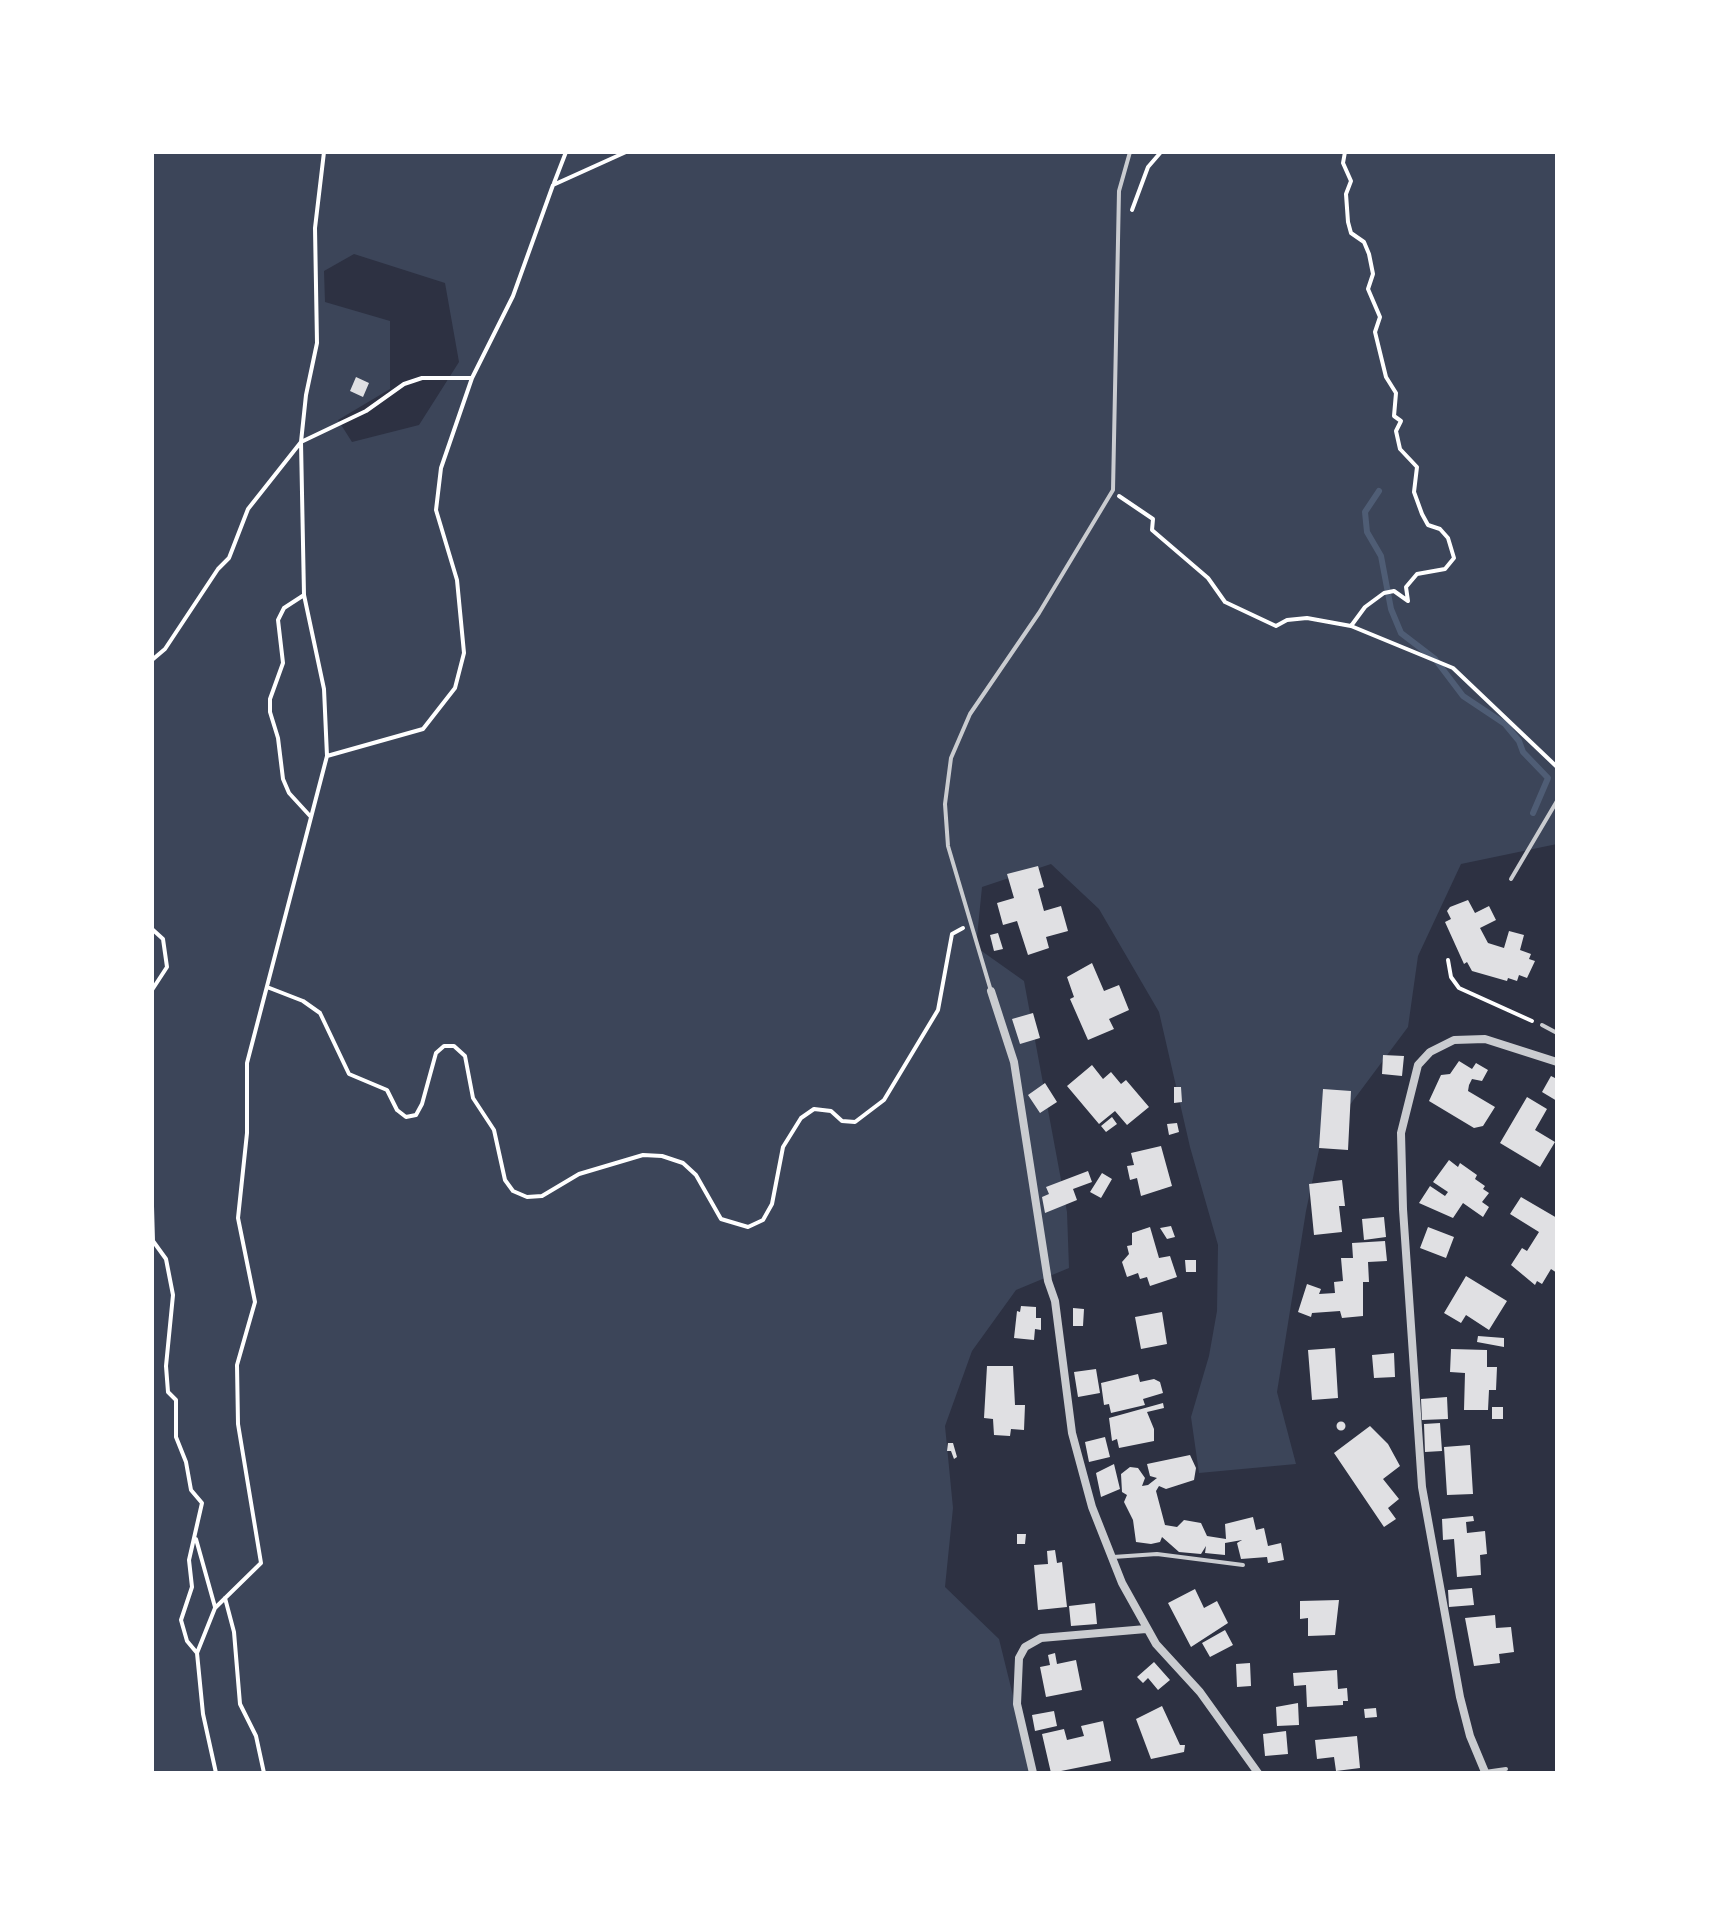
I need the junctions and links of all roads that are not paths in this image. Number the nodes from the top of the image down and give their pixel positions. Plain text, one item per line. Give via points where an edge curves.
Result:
1 (1130, 152) edge
2 (1557, 801) edge
3 (1511, 879) dead end
4 (991, 991) joint
5 (1542, 1025) road end
6 (1557, 1033) edge
7 (1557, 1062) edge
8 (1110, 1557) junction
9 (1243, 1565) dead end
10 (1146, 1629) junction
11 (1506, 1769) dead end
12 (1485, 1772) edge
13 (1033, 1773) edge
14 (1258, 1773) edge

1 - 4 lane via 1119,191 1113,490 970,714 951,758 945,804 948,846
2 - 3 lane
4 - 8 street via 1014,1062 1072,1433
5 - 6 lane
7 - 12 street via 1485,1039 1454,1040 1418,1065 1401,1133 1422,1487 1460,1697
8 - 9 lane via 1157,1554
8 - 10 street
10 - 13 street via 1041,1638 1025,1647 1019,1658 1017,1704
10 - 14 street
11 - 12 lane

